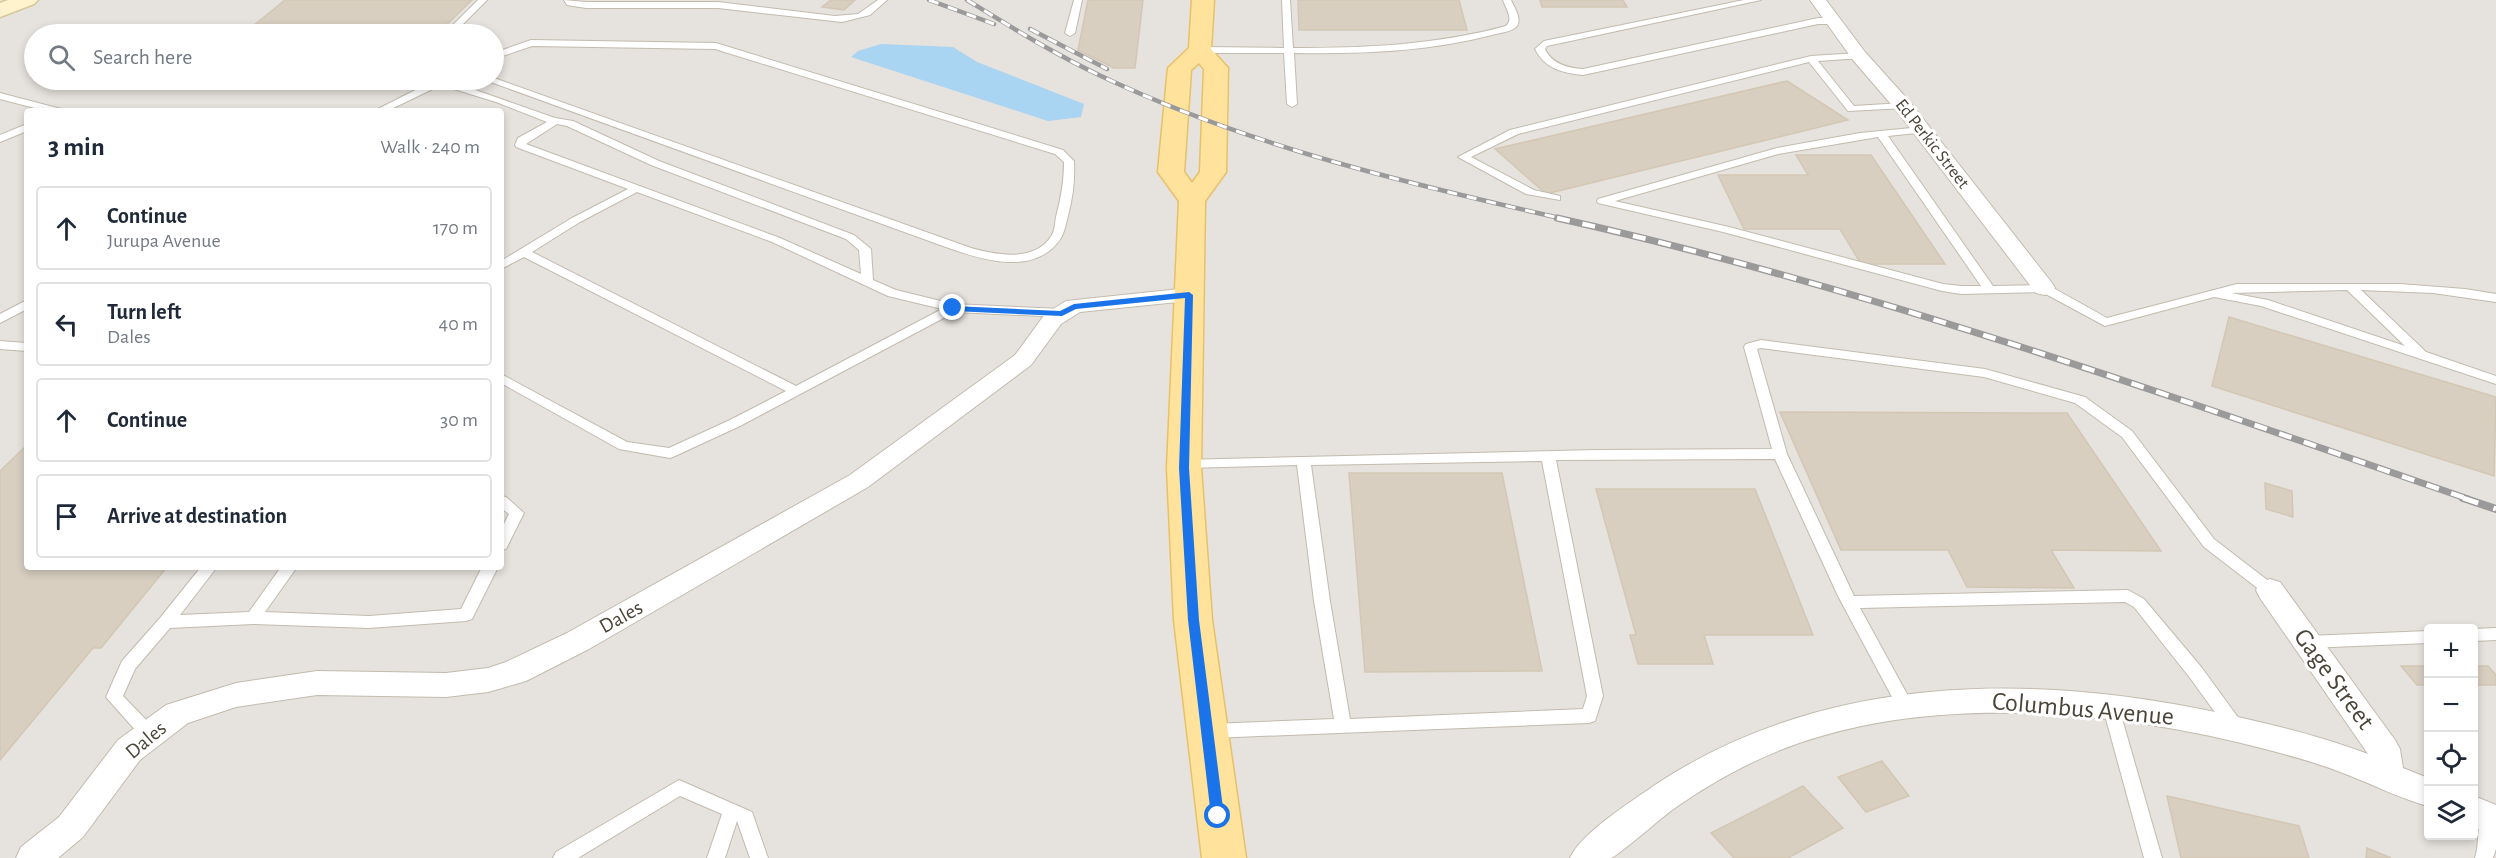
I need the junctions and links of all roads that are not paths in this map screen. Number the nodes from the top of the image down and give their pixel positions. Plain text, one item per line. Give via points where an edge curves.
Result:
1 (27, 0) edge
2 (483, 0) edge
3 (568, 0) edge
4 (883, 0) edge
5 (1078, 0) edge
6 (1203, 0) edge
7 (1286, 0) edge
8 (1507, 0) edge
9 (1757, 0) edge
10 (1818, 0) edge
11 (0, 11) edge
12 (1833, 21) junction
13 (458, 24) edge
14 (1070, 33) dead end
15 (1288, 49) junction
16 (1200, 50) junction
17 (504, 52) edge
18 (1859, 56) junction
19 (1811, 59) junction
20 (504, 85) edge
21 (421, 90) edge
22 (469, 90) edge
23 (0, 96) edge
24 (509, 104) junction
25 (1292, 104) dead end
26 (1903, 106) junction
27 (46, 108) edge
28 (385, 108) edge
29 (501, 108) edge
30 (555, 122) junction
31 (24, 128) edge
32 (1922, 130) junction
33 (1881, 134) junction
34 (0, 140) edge
35 (637, 188) junction
36 (1556, 198) dead end
37 (1192, 201) junction
38 (524, 252) junction
39 (504, 264) edge
40 (867, 281) junction
41 (2044, 288) junction
42 (2352, 288) junction
43 (1989, 289) junction
44 (2214, 292) junction
45 (1189, 295) junction
46 (2496, 298) edge
47 (24, 306) edge
48 (953, 308) junction
49 (1062, 313) junction
50 (0, 319) edge
51 (0, 345) edge
52 (24, 347) edge
53 (2423, 356) junction
54 (504, 380) edge
55 (2496, 380) edge
56 (796, 391) junction
57 (1780, 454) junction
58 (1548, 456) junction
59 (1304, 462) junction
60 (1185, 464) junction
61 (504, 503) edge
62 (504, 539) edge
63 (207, 570) edge
64 (287, 570) edge
65 (488, 570) edge
66 (2270, 590) joint
67 (1849, 602) junction
68 (253, 618) junction
69 (166, 622) junction
70 (2496, 634) edge
71 (2478, 635) edge
72 (2424, 637) edge
73 (2308, 642) junction
74 (1905, 705) junction
75 (2111, 708) junction
76 (1343, 725) junction
77 (2237, 729) junction
78 (1207, 731) junction
79 (150, 735) junction
80 (2387, 773) junction
81 (2424, 790) edge
82 (732, 810) junction
83 (2486, 817) edge
84 (33, 858) edge
85 (562, 858) edge
86 (716, 858) edge
87 (759, 858) edge
88 (1224, 858) edge
89 (1587, 858) edge
90 (2153, 858) edge
91 (2484, 858) edge

1 - 11 main road
2 - 13 lane
3 - 4 lane via 586,5 718,5 835,19 868,14
5 - 14 lane
6 - 16 main road
7 - 15 lane
8 - 15 lane via 1514,24 1449,44
9 - 12 lane via 1544,44 1541,54 1560,69 1583,72
10 - 12 street, Ed Perkic Street
12 - 18 street, Ed Perkic Street
15 - 16 lane
15 - 25 lane
16 - 37 main road via 1216,68 1213,172
16 - 37 main road via 1180,68 1171,172
17 - 20 lane via 531,43 716,46 1059,152 1070,160 1070,189 1057,236 1031,257 1006,259 922,234
18 - 19 lane
18 - 26 street, Ed Perkic Street
19 - 26 lane via 1851,109
19 - 36 lane via 1514,132 1463,157 1530,192
21 - 28 lane
22 - 24 lane
23 - 27 lane
24 - 29 lane
24 - 30 lane
26 - 32 street, Ed Perkic Street
30 - 35 lane via 522,140 520,145
30 - 40 lane via 568,123 655,164 850,237 865,249
31 - 34 lane
32 - 33 lane
32 - 41 street, Ed Perkic Street
33 - 43 lane
33 - 43 lane via 1777,152 1602,201 1725,229 1942,287
35 - 38 lane
35 - 40 lane via 776,240
37 - 45 main road
38 - 39 lane
38 - 56 lane
40 - 48 lane via 892,293
41 - 43 lane
41 - 44 lane via 2105,322
42 - 44 lane via 2236,288
42 - 46 lane via 2462,291
42 - 53 lane
44 - 53 lane via 2264,303
45 - 49 street, Dales via 1074,306
45 - 60 main road
47 - 50 lane
48 - 49 lane
48 - 56 lane
49 - 79 street, Dales via 1053,319 1023,360 859,481 578,641 515,672 446,685 317,683 236,695 177,714
51 - 52 lane
53 - 55 lane
54 - 56 lane via 624,446 670,453
57 - 58 lane
57 - 66 lane via 1750,347 1761,344 1985,372 2080,400 2127,434 2209,543
57 - 67 lane
58 - 59 lane
58 - 76 lane via 1595,696 1589,716
59 - 60 lane
59 - 76 lane
60 - 78 main road via 1193,620
61 - 62 lane via 517,513
63 - 69 lane
64 - 68 lane
65 - 68 lane via 466,615 369,622
66 - 73 street, Gage Street
67 - 74 lane
67 - 77 lane via 2128,596 2196,673
68 - 69 lane
69 - 79 lane via 128,665 114,698
70 - 71 lane
72 - 73 lane
73 - 80 street, Gage Street via 2384,749
74 - 75 street, Columbus Avenue via 2037,700
74 - 89 street, Columbus Avenue via 1833,720 1737,754 1678,787 1623,826
75 - 77 street, Columbus Avenue
75 - 90 lane
76 - 78 lane
77 - 80 street, Columbus Avenue
78 - 88 main road
79 - 84 street, Dales via 129,750 71,827
80 - 81 street, Columbus Avenue
82 - 85 lane via 679,787
82 - 86 lane
82 - 87 lane via 746,817
83 - 91 lane via 2488,846

